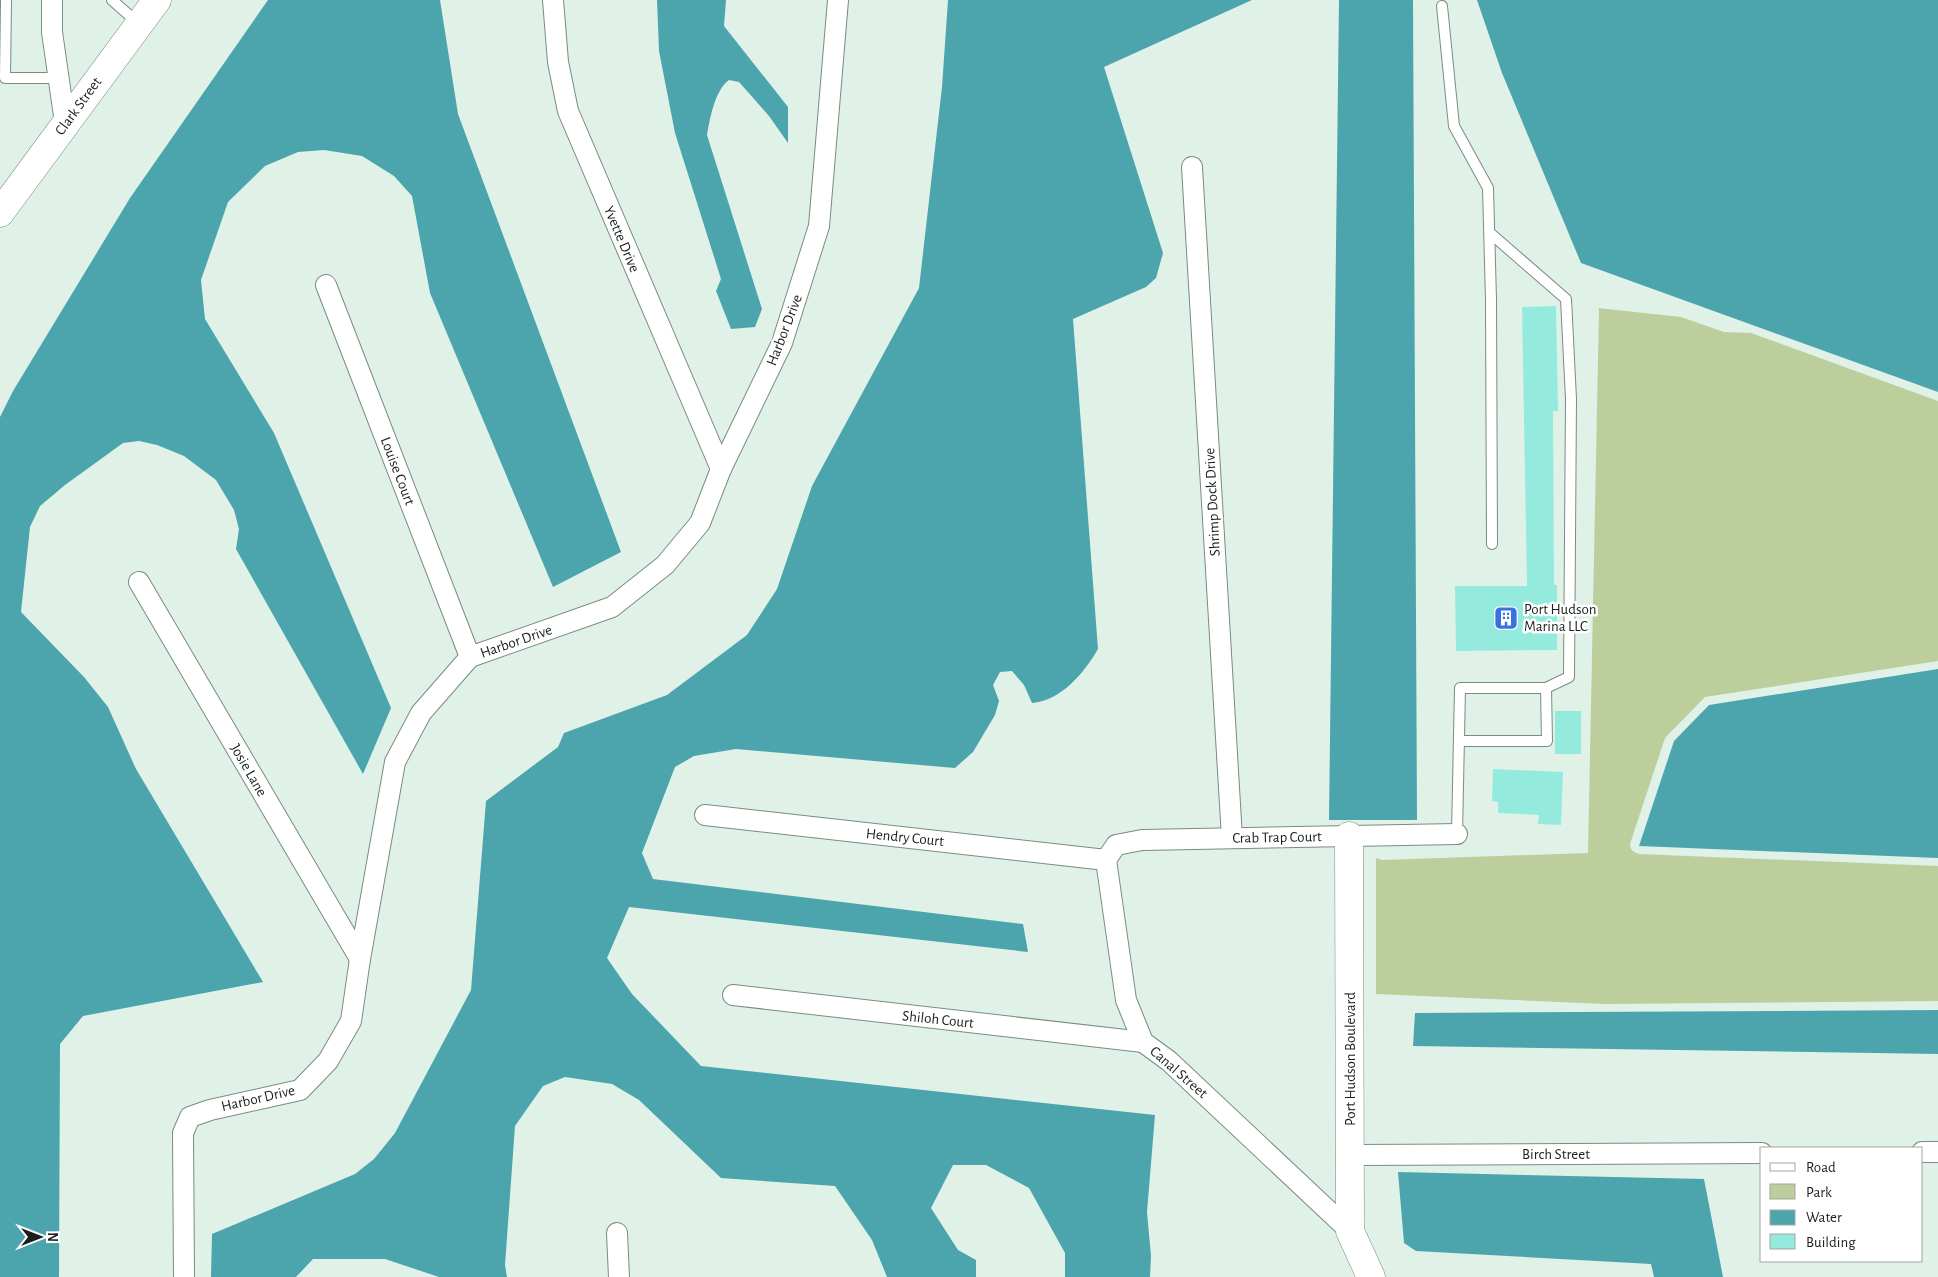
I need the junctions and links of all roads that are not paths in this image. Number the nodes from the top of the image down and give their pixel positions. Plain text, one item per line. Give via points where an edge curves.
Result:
1 (6, 0) edge
2 (52, 0) edge
3 (112, 0) edge
4 (157, 0) edge
5 (553, 0) edge
6 (838, 0) edge
7 (1442, 6) dead end
8 (139, 24) junction
9 (58, 78) junction
10 (65, 123) junction
11 (1192, 167) dead end
12 (0, 213) edge
13 (1490, 233) junction
14 (326, 285) dead end
15 (721, 470) junction
16 (1492, 544) dead end
17 (139, 582) dead end
18 (470, 656) junction
19 (1546, 688) junction
20 (1459, 741) junction
21 (705, 815) dead end
22 (1457, 834) joint
23 (1349, 836) junction
24 (1232, 838) junction
25 (1106, 860) junction
26 (360, 959) junction
27 (733, 996) dead end
28 (1142, 1042) junction
29 (1923, 1152) edge
30 (1938, 1152) edge
31 (1760, 1153) edge
32 (1351, 1155) junction
33 (1350, 1231) junction
34 (617, 1233) dead end
35 (184, 1277) edge
36 (619, 1277) edge
37 (1371, 1277) edge

1 - 9 lane via 5,78
2 - 9 street
3 - 8 lane
4 - 8 street, Clark Street
5 - 15 street, Yvette Drive via 558,62 568,112
6 - 15 street, Harbor Drive via 819,226 782,343
7 - 13 lane via 1454,126 1488,188
8 - 10 street, Clark Street
9 - 10 street
10 - 12 street, Clark Street
11 - 24 street, Shrimp Dock Drive
13 - 16 lane
13 - 19 lane via 1566,299 1571,399 1570,677
14 - 18 street, Louise Court
15 - 18 street, Harbor Drive via 700,523 665,566 612,608
17 - 26 street, Josie Lane
18 - 26 street, Harbor Drive via 420,713 395,762
19 - 20 lane via 1460,688
19 - 20 lane via 1547,741
20 - 22 lane
21 - 25 street, Hendry Court
22 - 23 street, Crab Trap Court
23 - 24 street, Crab Trap Court
23 - 32 street, Port Hudson Boulevard
24 - 25 street, Crab Trap Court via 1142,840 1116,845
25 - 28 street, Canal Street via 1126,1000
26 - 35 street, Harbor Drive via 351,1021 328,1061 300,1090 190,1117 183,1133
27 - 28 street, Shiloh Court
28 - 33 street, Canal Street via 1169,1061
29 - 30 street
31 - 32 street, Birch Street
32 - 33 street, Port Hudson Boulevard
33 - 37 street, Port Hudson Boulevard
34 - 36 street

